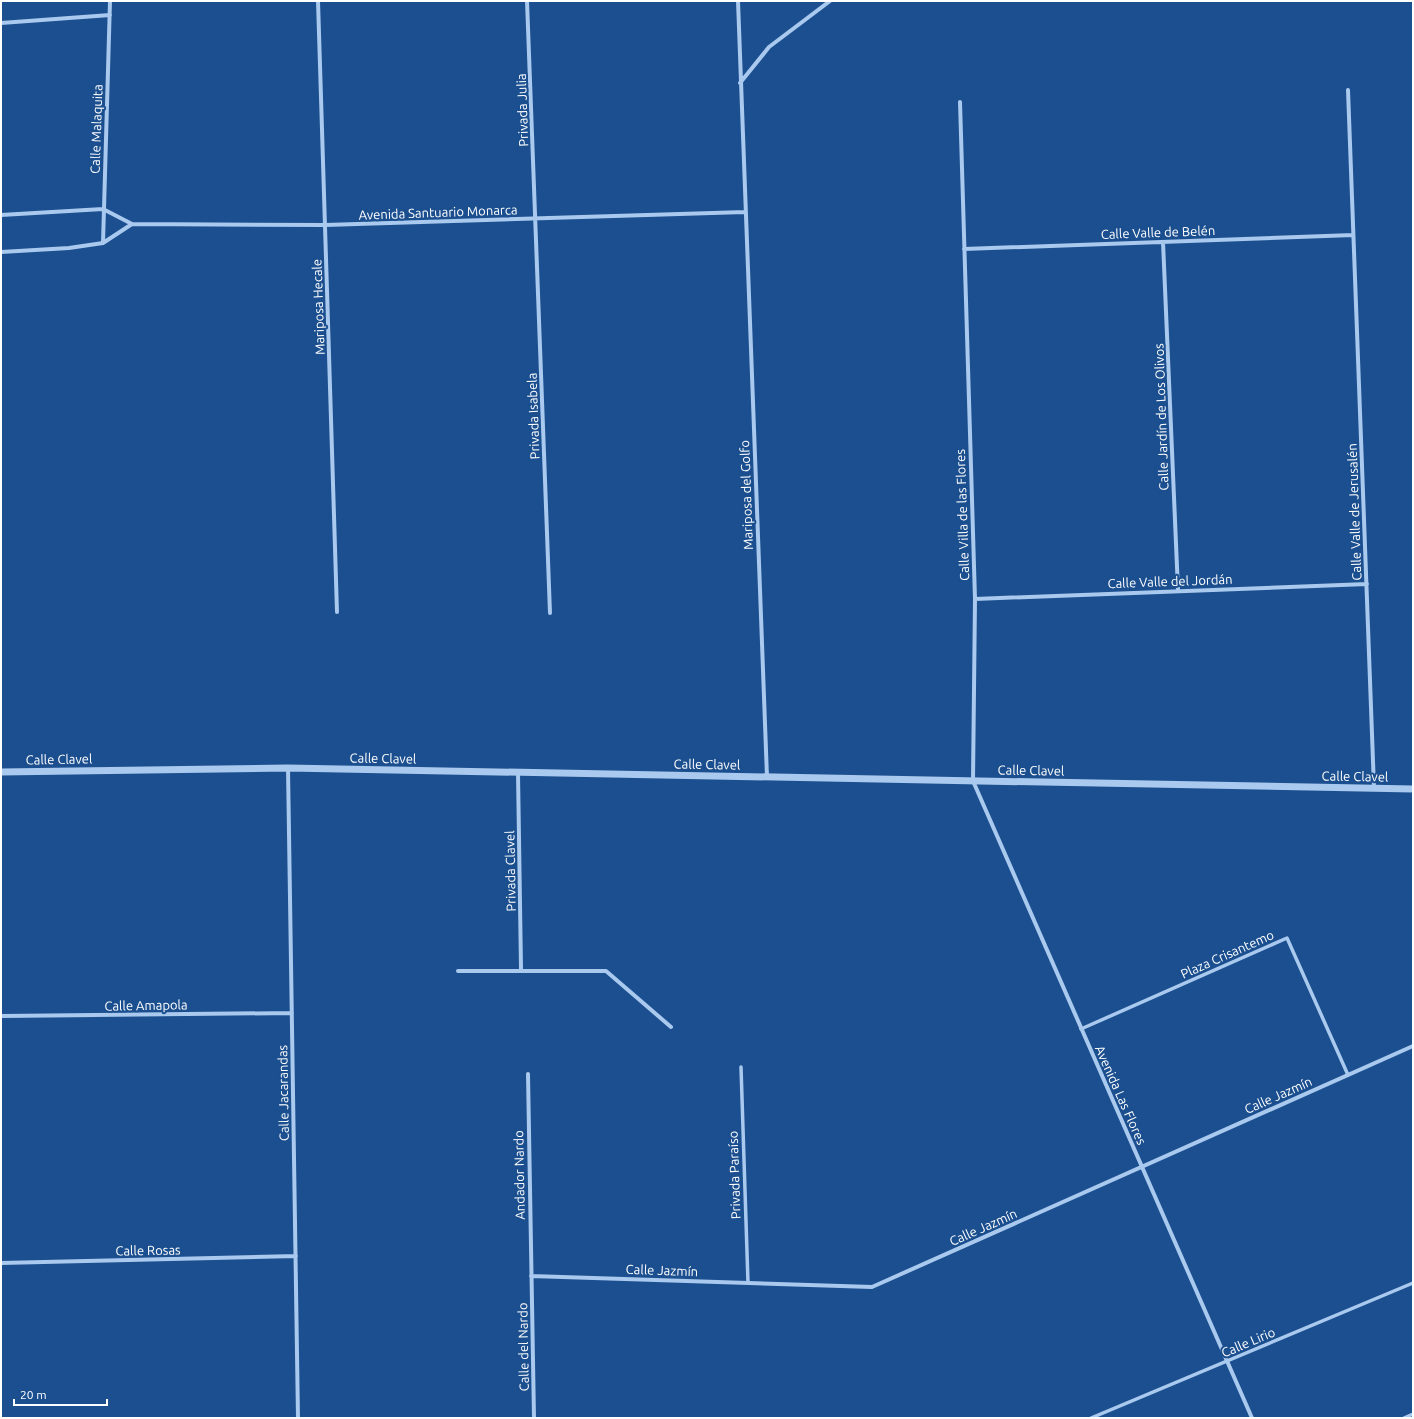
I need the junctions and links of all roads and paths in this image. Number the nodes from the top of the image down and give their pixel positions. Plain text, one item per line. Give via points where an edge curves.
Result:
1 (110, 1) edge
2 (318, 1) edge
3 (527, 1) edge
4 (738, 1) edge
5 (830, 1) edge
6 (110, 15) junction
7 (1, 23) edge
8 (740, 83) junction
9 (1348, 90) dead end
10 (960, 102) dead end
11 (104, 209) junction
12 (745, 212) junction
13 (1, 215) edge
14 (536, 219) junction
15 (132, 224) junction
16 (325, 225) junction
17 (1354, 235) junction
18 (1163, 242) junction
19 (103, 243) junction
20 (964, 249) junction
21 (1, 252) edge
22 (1366, 584) junction
23 (1178, 590) junction
24 (975, 599) junction
25 (337, 612) dead end
26 (550, 613) dead end
27 (288, 768) junction
28 (1, 772) edge
29 (518, 773) junction
30 (767, 777) junction
31 (973, 781) junction
32 (1374, 788) junction
33 (1413, 789) edge
34 (521, 969) junction
35 (458, 971) dead end
36 (292, 1013) junction
37 (1, 1016) edge
38 (671, 1027) dead end
39 (1081, 1029) junction
40 (1413, 1046) edge
41 (741, 1067) dead end
42 (528, 1074) dead end
43 (1348, 1075) junction
44 (1142, 1167) junction
45 (296, 1256) junction
46 (1, 1263) edge
47 (531, 1276) junction
48 (748, 1283) junction
49 (1413, 1284) edge
50 (1227, 1361) junction
51 (1413, 1414) edge
52 (298, 1418) edge
53 (534, 1418) edge
54 (1091, 1418) edge
55 (1252, 1418) edge
56 (1404, 1418) edge

1 - 6 street, Calle Malaquita
2 - 16 street, Mariposa Hecale
3 - 14 street, Privada Julia
4 - 8 street
5 - 8 street via 769,47
6 - 7 street
6 - 11 street, Calle Malaquita
8 - 12 street, Mariposa del Golfo
9 - 17 street, Calle Valle de Jerusalén
10 - 20 street, Calle Villa de las Flores
11 - 13 street
11 - 15 street, Avenida Santuario Monarca
11 - 19 street, Calle Malaquita
12 - 14 street, Avenida Santuario Monarca
12 - 30 street, Mariposa del Golfo
14 - 16 street, Avenida Santuario Monarca
14 - 26 street, Privada Isabela
15 - 16 street, Avenida Santuario Monarca
15 - 19 street
16 - 25 street, Mariposa Hecale
17 - 18 street, Calle Valle de Belén
17 - 22 street, Calle Valle de Jerusalén
18 - 20 street, Calle Valle de Belén
18 - 23 street, Calle Jardín de Los Olivos
19 - 21 street
20 - 24 street, Calle Villa de las Flores
22 - 23 street, Calle Valle del Jordán
22 - 32 street, Calle Valle de Jerusalén
23 - 24 street, Calle Valle del Jordán
24 - 31 street, Calle Villa de las Flores
27 - 28 street, Calle Clavel
27 - 29 street, Calle Clavel
27 - 36 street, Calle Jacarandas
29 - 30 street, Calle Clavel
29 - 34 street, Privada Clavel
30 - 31 street, Calle Clavel
31 - 32 street, Calle Clavel
31 - 39 street, Avenida Las Flores
32 - 33 street, Calle Clavel
34 - 35 street
34 - 38 street via 606,971
36 - 37 street, Calle Amapola
36 - 45 street, Calle Jacarandas
39 - 43 street, Plaza Crisantemo via 1288,938
39 - 44 street, Avenida Las Flores
40 - 43 street, Calle Jazmín
41 - 48 street, Privada Paraíso
42 - 47 street, Andador Nardo
43 - 44 street, Calle Jazmín
44 - 48 street, Calle Jazmín via 872,1287
44 - 50 street, Avenida Las Flores
45 - 46 street, Calle Rosas
45 - 52 street, Calle Jacarandas
47 - 48 street, Calle Jazmín
47 - 53 street, Calle del Nardo
49 - 50 street, Calle Lirio
50 - 54 street, Calle Lirio
50 - 55 street, Avenida Las Flores
51 - 56 street

